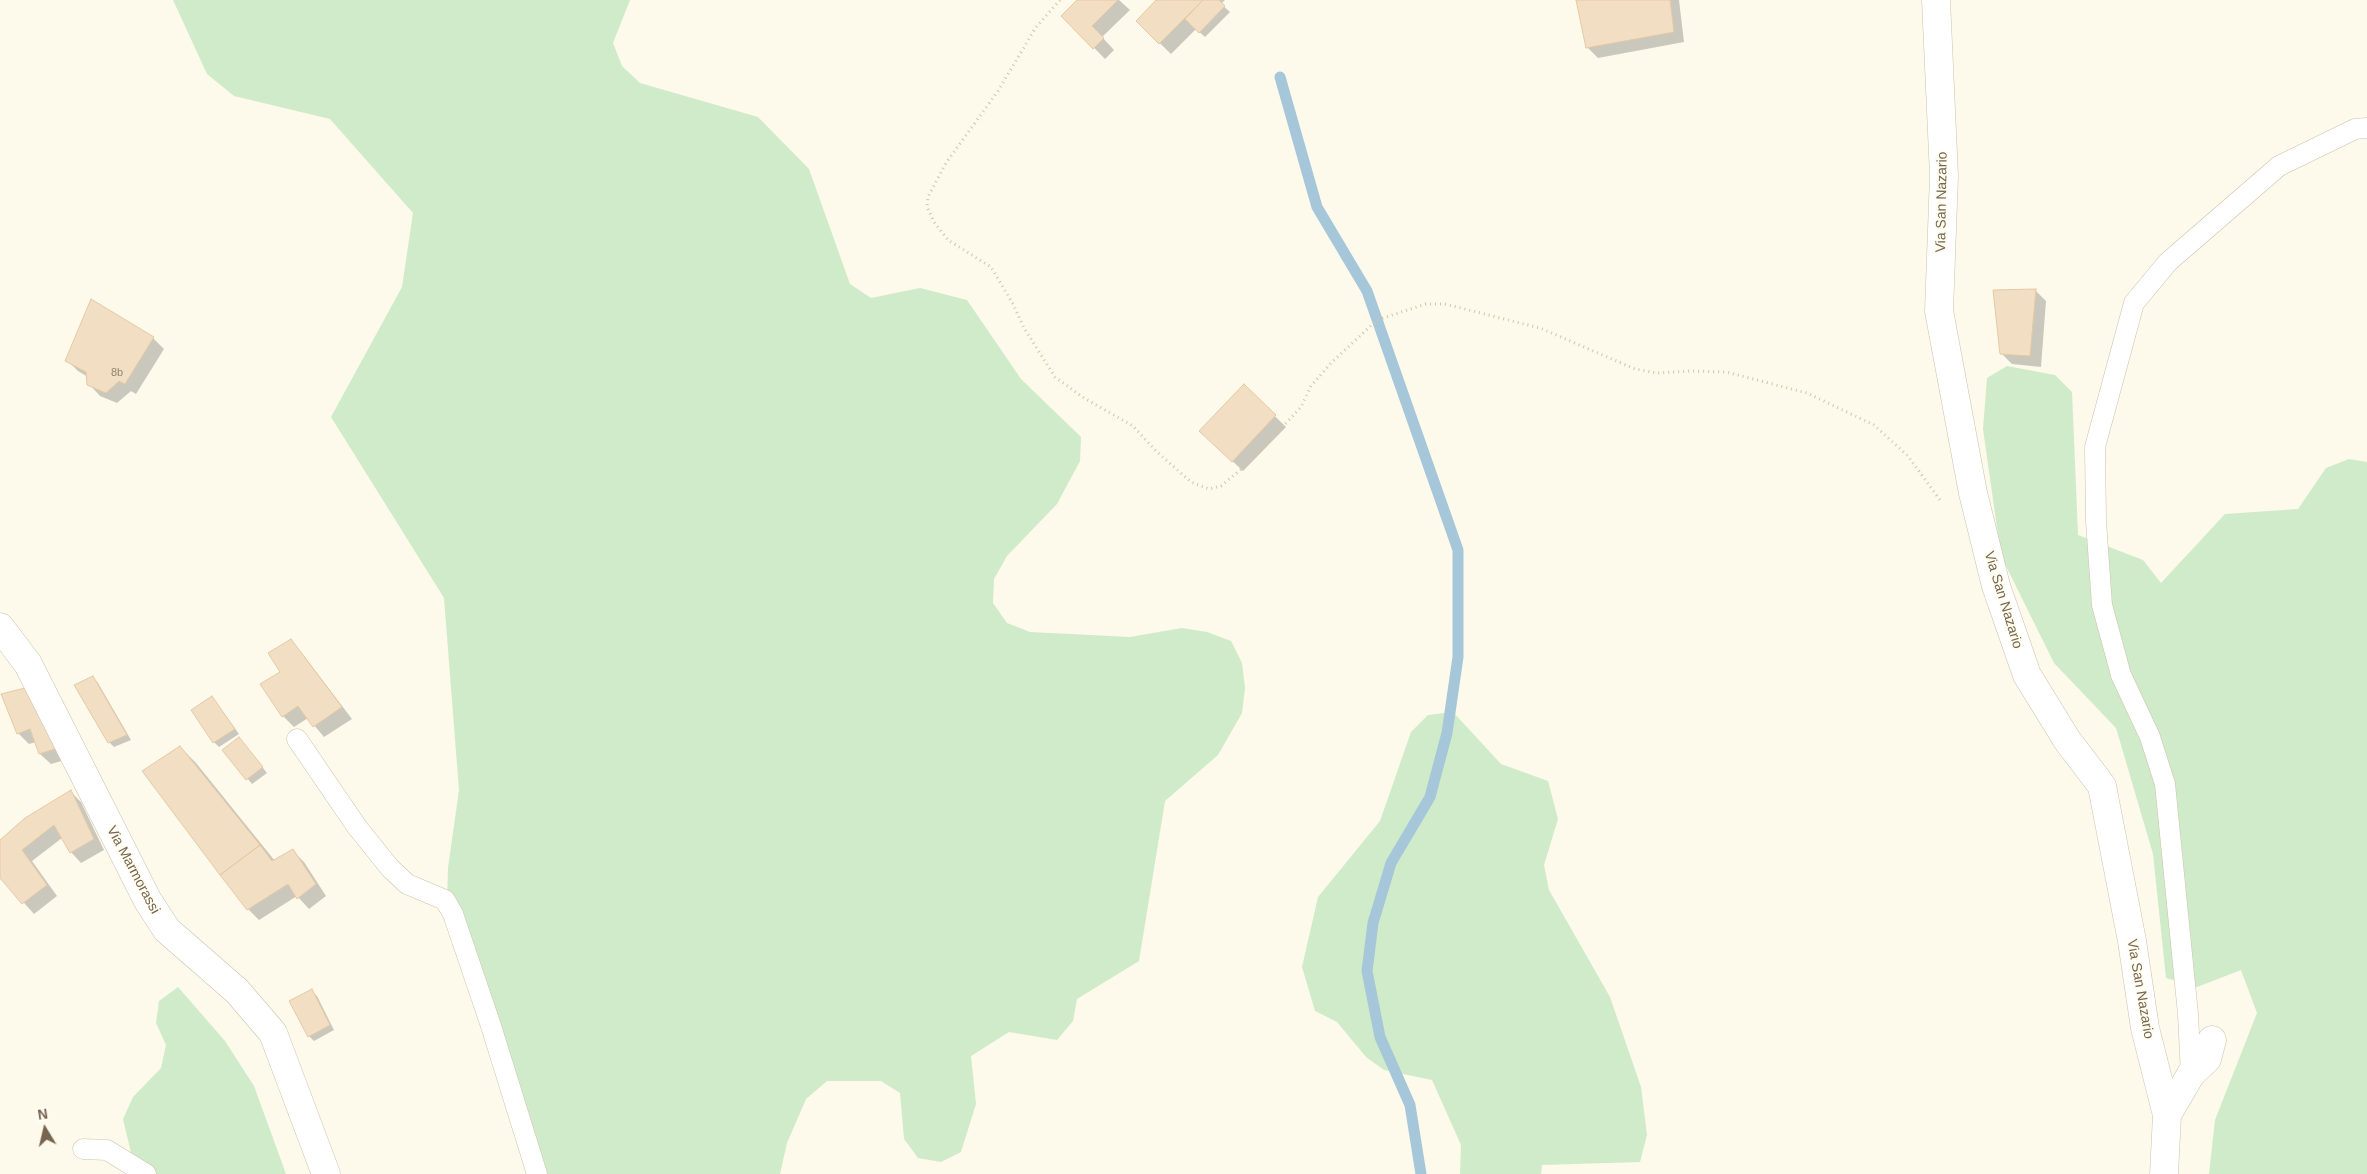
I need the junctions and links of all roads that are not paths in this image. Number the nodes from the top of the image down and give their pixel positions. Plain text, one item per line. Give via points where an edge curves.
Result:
1 (1936, 0) edge
2 (2367, 128) edge
3 (0, 627) edge
4 (297, 739) dead end
5 (2212, 1040) dead end
6 (2191, 1074) junction
7 (2166, 1115) junction
8 (84, 1149) dead end
9 (146, 1174) edge
10 (326, 1174) edge
11 (537, 1174) edge
12 (2164, 1174) edge

1 - 7 street, Via San Nazario via 1944,176 1939,311 1973,493 1996,586 2028,675 2067,740 2102,786 2145,1028
2 - 6 lane via 2355,130 2279,166 2168,262 2134,303 2095,447 2102,605 2121,675 2150,737 2164,784 2188,1014
3 - 10 street, Via Marmorassi via 28,664 148,901 167,930 237,991 273,1033
4 - 11 lane via 357,827 390,868 407,884 445,900 453,914
5 - 6 street via 2207,1059
6 - 7 street
7 - 12 street, Via San Nazario
8 - 9 lane via 107,1150

